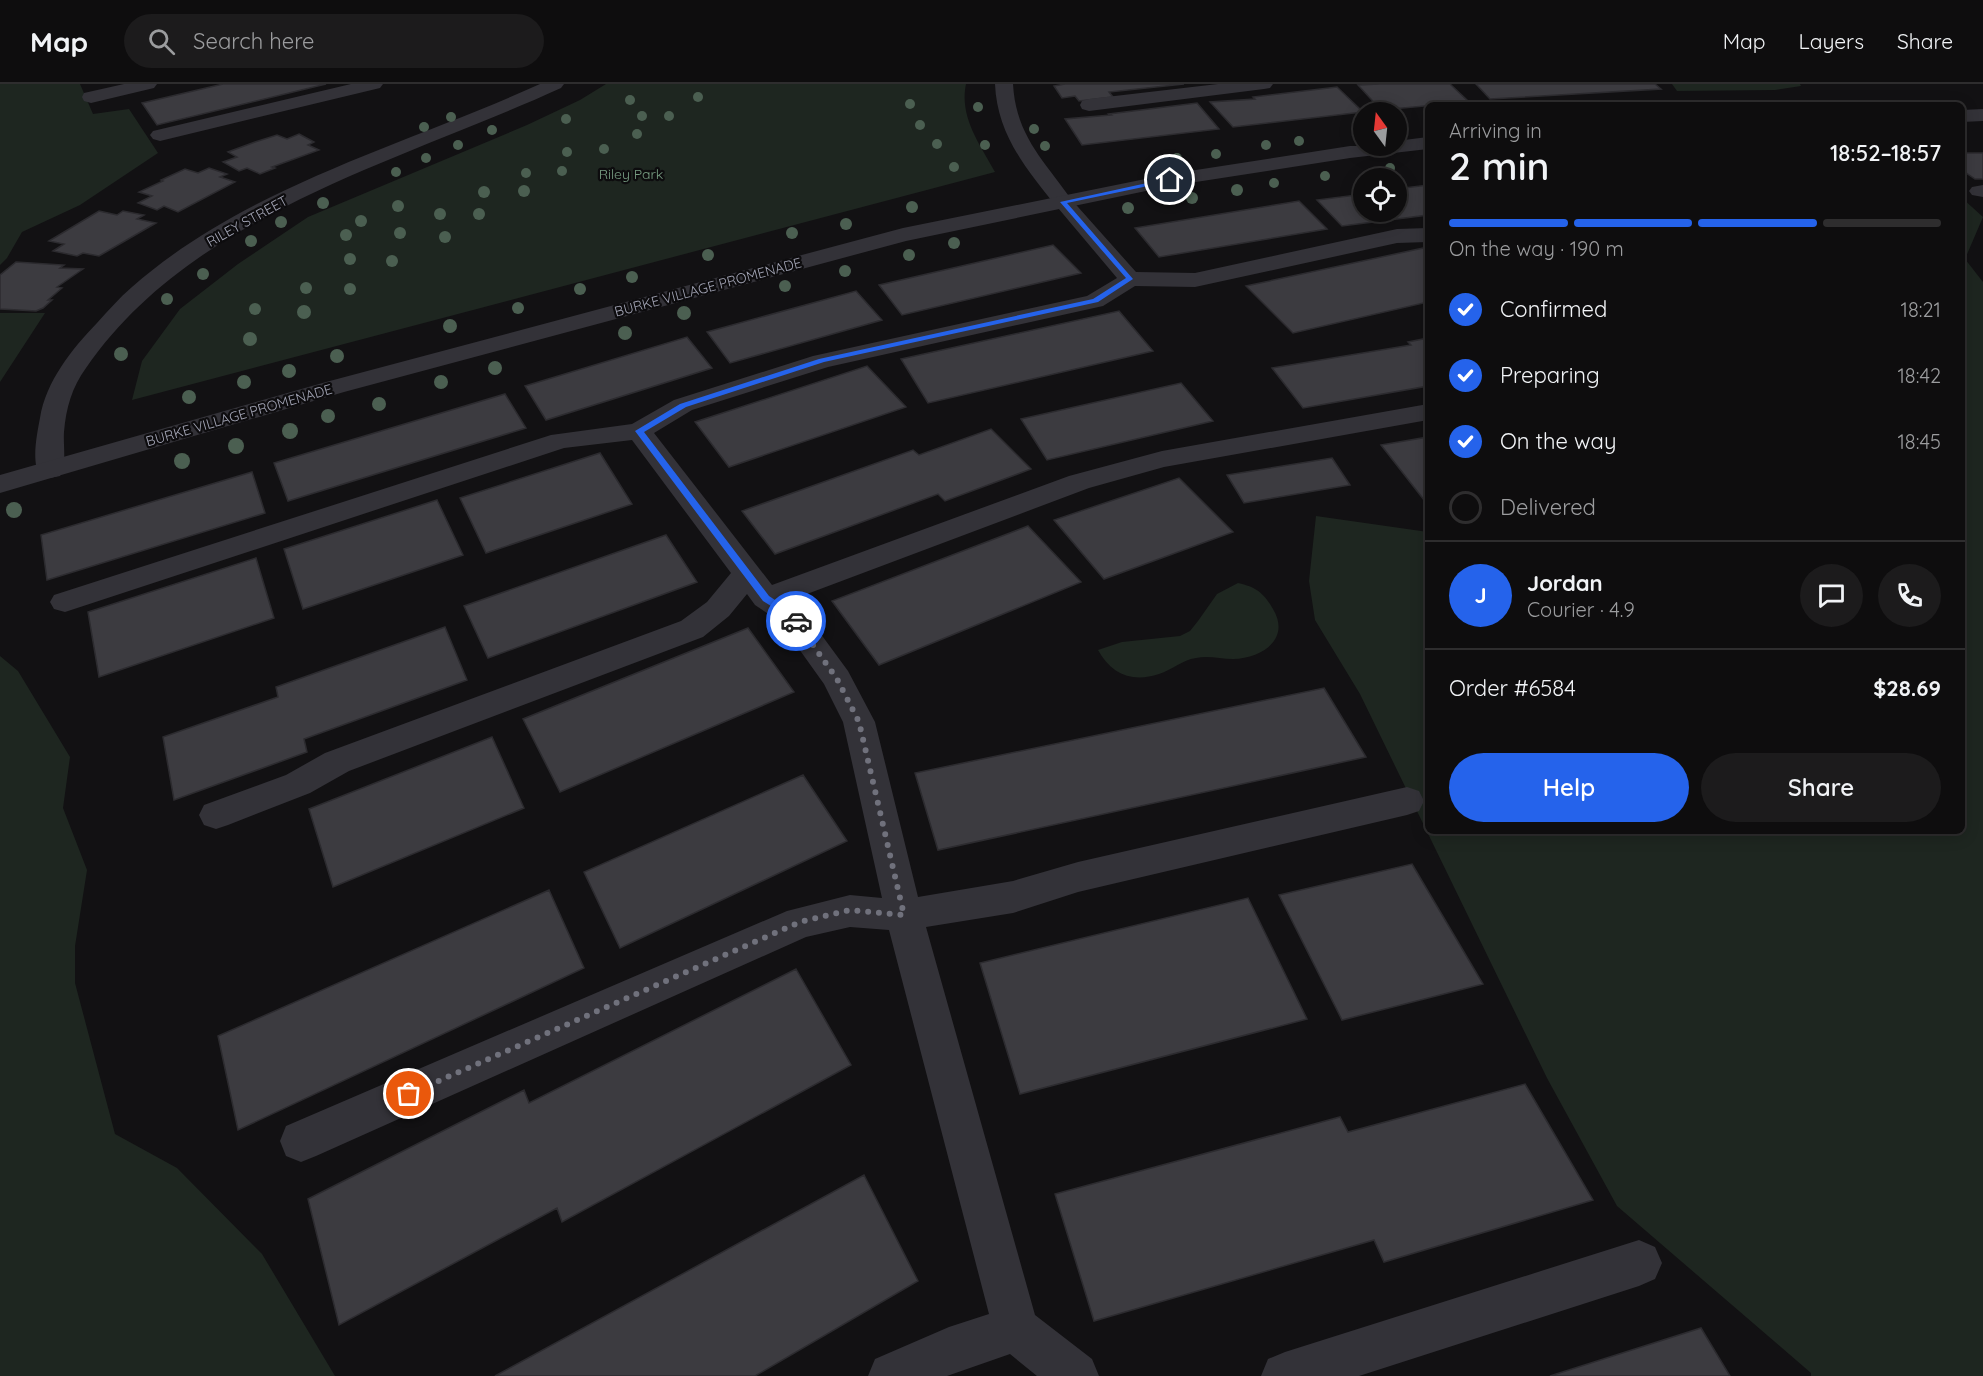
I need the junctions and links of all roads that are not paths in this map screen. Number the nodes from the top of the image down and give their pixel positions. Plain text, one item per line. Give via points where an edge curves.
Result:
1 (148, 84) edge
2 (374, 84) edge
3 (555, 84) edge
4 (1004, 84) edge
5 (1264, 84) edge
6 (91, 97) dead end
7 (1089, 105) dead end
8 (1983, 115) edge
9 (1965, 116) edge
10 (160, 135) dead end
11 (1425, 143) edge
12 (1063, 202) junction
13 (1425, 235) edge
14 (1130, 279) junction
15 (1425, 413) edge
16 (639, 431) junction
17 (50, 470) junction
18 (0, 484) edge
19 (757, 586) junction
20 (65, 602) dead end
21 (1407, 801) dead end
22 (216, 815) dead end
23 (904, 915) junction
24 (302, 1141) dead end
25 (1639, 1263) dead end
26 (1016, 1329) junction
27 (892, 1376) edge
28 (1075, 1376) edge
29 (1285, 1376) edge

1 - 6 street
2 - 10 street
3 - 17 street, RILEY STREET via 283,200 228,229 157,275 102,329 60,393 50,435
4 - 12 street via 1003,98 1011,128 1033,165
5 - 7 street
8 - 9 street
11 - 12 street, BURKE VILLAGE PROMENADE via 1170,180
12 - 14 street
12 - 17 street, BURKE VILLAGE PROMENADE via 880,241 335,387
13 - 14 street via 1397,236 1195,280
14 - 16 street via 1095,301 822,360 683,405
15 - 19 street via 1162,459
16 - 19 street
16 - 20 street via 560,441
17 - 18 street, BURKE VILLAGE PROMENADE
19 - 22 street via 692,628 337,762 298,784
19 - 23 street via 790,614 837,679 859,722
21 - 23 street via 1078,877 1013,897
23 - 24 street via 850,910 800,922
23 - 26 street
25 - 29 street
26 - 27 street via 949,1351
26 - 28 street

